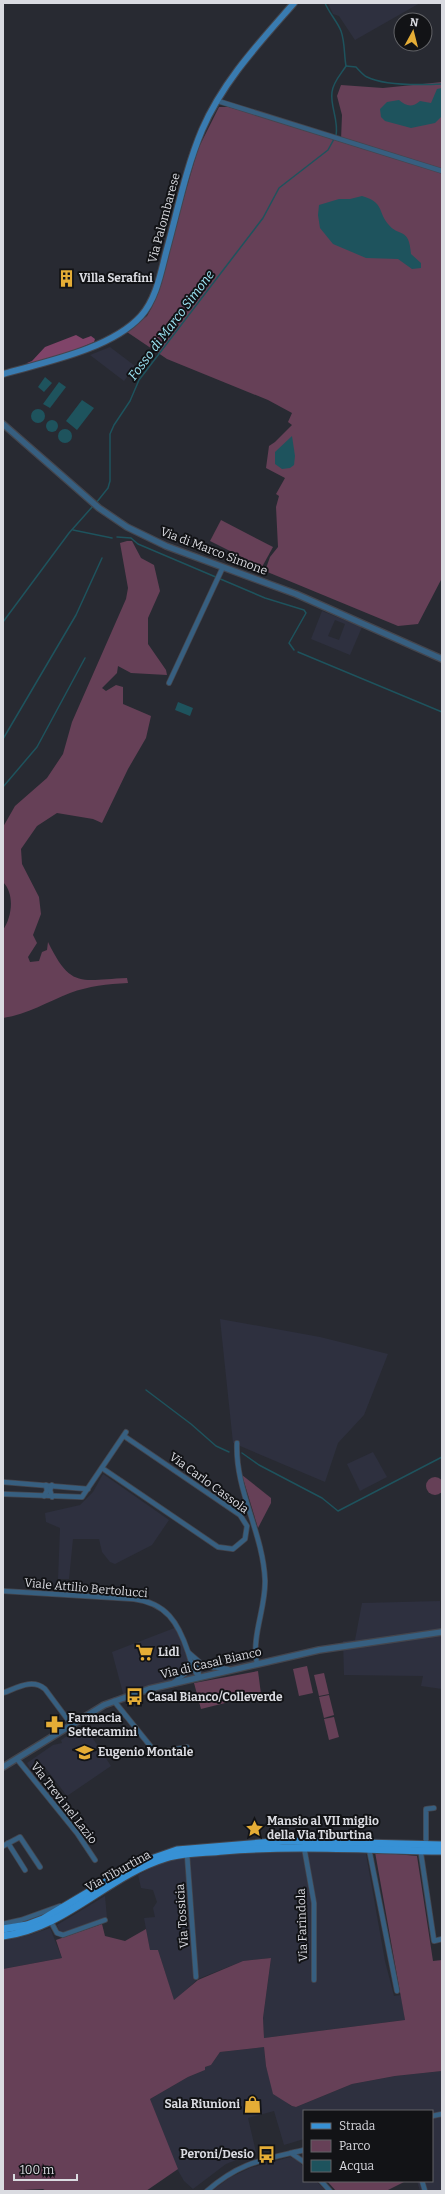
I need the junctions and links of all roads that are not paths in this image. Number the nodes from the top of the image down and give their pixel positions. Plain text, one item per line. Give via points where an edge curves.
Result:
1 (294, 3) edge
2 (218, 101) junction
3 (442, 171) edge
4 (3, 374) edge
5 (3, 424) edge
6 (223, 567) junction
7 (442, 659) edge
8 (169, 683) dead end
9 (236, 1444) dead end
10 (102, 1468) junction
11 (3, 1482) edge
12 (46, 1485) junction
13 (52, 1485) junction
14 (88, 1489) junction
15 (3, 1494) edge
16 (44, 1496) junction
17 (52, 1497) junction
18 (3, 1591) edge
19 (442, 1632) edge
20 (188, 1651) junction
21 (197, 1661) junction
22 (190, 1662) junction
23 (257, 1664) junction
24 (236, 1669) junction
25 (199, 1677) junction
26 (172, 1683) junction
27 (3, 1693) edge
28 (114, 1701) junction
29 (71, 1724) junction
30 (187, 1747) dead end
31 (17, 1758) junction
32 (3, 1767) edge
33 (434, 1808) dead end
34 (8, 1843) junction
35 (442, 1844) edge
36 (3, 1846) edge
37 (426, 1846) junction
38 (304, 1847) junction
39 (369, 1849) junction
40 (380, 1849) junction
41 (442, 1851) edge
42 (187, 1854) junction
43 (421, 1854) junction
44 (442, 1855) edge
45 (94, 1860) dead end
46 (40, 1867) dead end
47 (26, 1870) dead end
48 (78, 1899) junction
49 (104, 1920) dead end
50 (52, 1922) junction
51 (3, 1924) edge
52 (3, 1929) edge
53 (3, 1936) edge
54 (442, 1939) edge
55 (196, 1977) dead end
56 (314, 1980) dead end
57 (397, 1991) dead end
58 (303, 2150) edge
59 (291, 2153) junction
60 (303, 2161) edge
61 (322, 2182) edge
62 (207, 2191) edge
63 (330, 2191) edge

1 - 2 main road, Via Palombarese via 241,65
2 - 3 street
2 - 4 main road, Via Palombarese via 202,129 155,292 144,312 131,325 102,341
5 - 6 street, Via di Marco Simone via 100,508 127,527
6 - 7 street, Via di Marco Simone via 290,592
6 - 8 street
9 - 23 street via 237,1470 259,1542 265,1579 255,1649
10 - 10 street, Via Carlo Cassola via 125,1434 240,1516 247,1526 245,1539 233,1548 218,1547
10 - 14 street
11 - 12 street
12 - 13 street
12 - 16 street via 47,1491
13 - 14 street
13 - 17 street
14 - 17 street via 84,1496 79,1498
15 - 16 street
16 - 17 street
18 - 20 street, Viale Attilio Bertolucci via 134,1599 153,1603 170,1615
19 - 23 street, Via di Casal Bianco via 319,1650
20 - 21 street, Viale Attilio Bertolucci
20 - 22 street, Viale Attilio Bertolucci
21 - 24 street, Viale Attilio Bertolucci via 211,1668
21 - 25 street
22 - 25 street, Viale Attilio Bertolucci
22 - 26 street via 186,1674
23 - 24 street, Via di Casal Bianco
24 - 25 street, Via di Casal Bianco
25 - 26 street, Via di Casal Bianco
26 - 28 street, Via di Casal Bianco
27 - 29 street via 28,1684 40,1685
28 - 29 street, Via di Casal Bianco
28 - 30 street via 156,1753
29 - 31 street, Via di Casal Bianco
31 - 32 street, Via di Casal Bianco
31 - 45 street, Via Trevi nel Lazio via 79,1835
33 - 37 street via 426,1809
34 - 36 street
34 - 46 street via 20,1837
34 - 47 street
35 - 37 main road, Via Tiburtina
37 - 48 main road, Via Tiburtina via 285,1841 184,1849 167,1852 134,1864
38 - 39 main road, Via Tiburtina
38 - 42 main road, Via Tiburtina via 270,1847
38 - 56 street, Via Farindola via 314,1907
39 - 40 main road, Via Tiburtina
39 - 57 street
40 - 41 main road, Via Tiburtina
40 - 43 main road
42 - 50 main road, Via Tiburtina via 166,1858 138,1870
42 - 55 street, Via Tossicia
43 - 44 main road
43 - 54 street via 434,1941
48 - 51 street, Via Tiburtina
48 - 52 main road, Via Tiburtina via 43,1919
49 - 50 street via 62,1935 57,1933
50 - 53 main road, Via Tiburtina via 28,1932
58 - 59 street
59 - 60 street
59 - 62 street via 243,2166 226,2175
61 - 63 street

